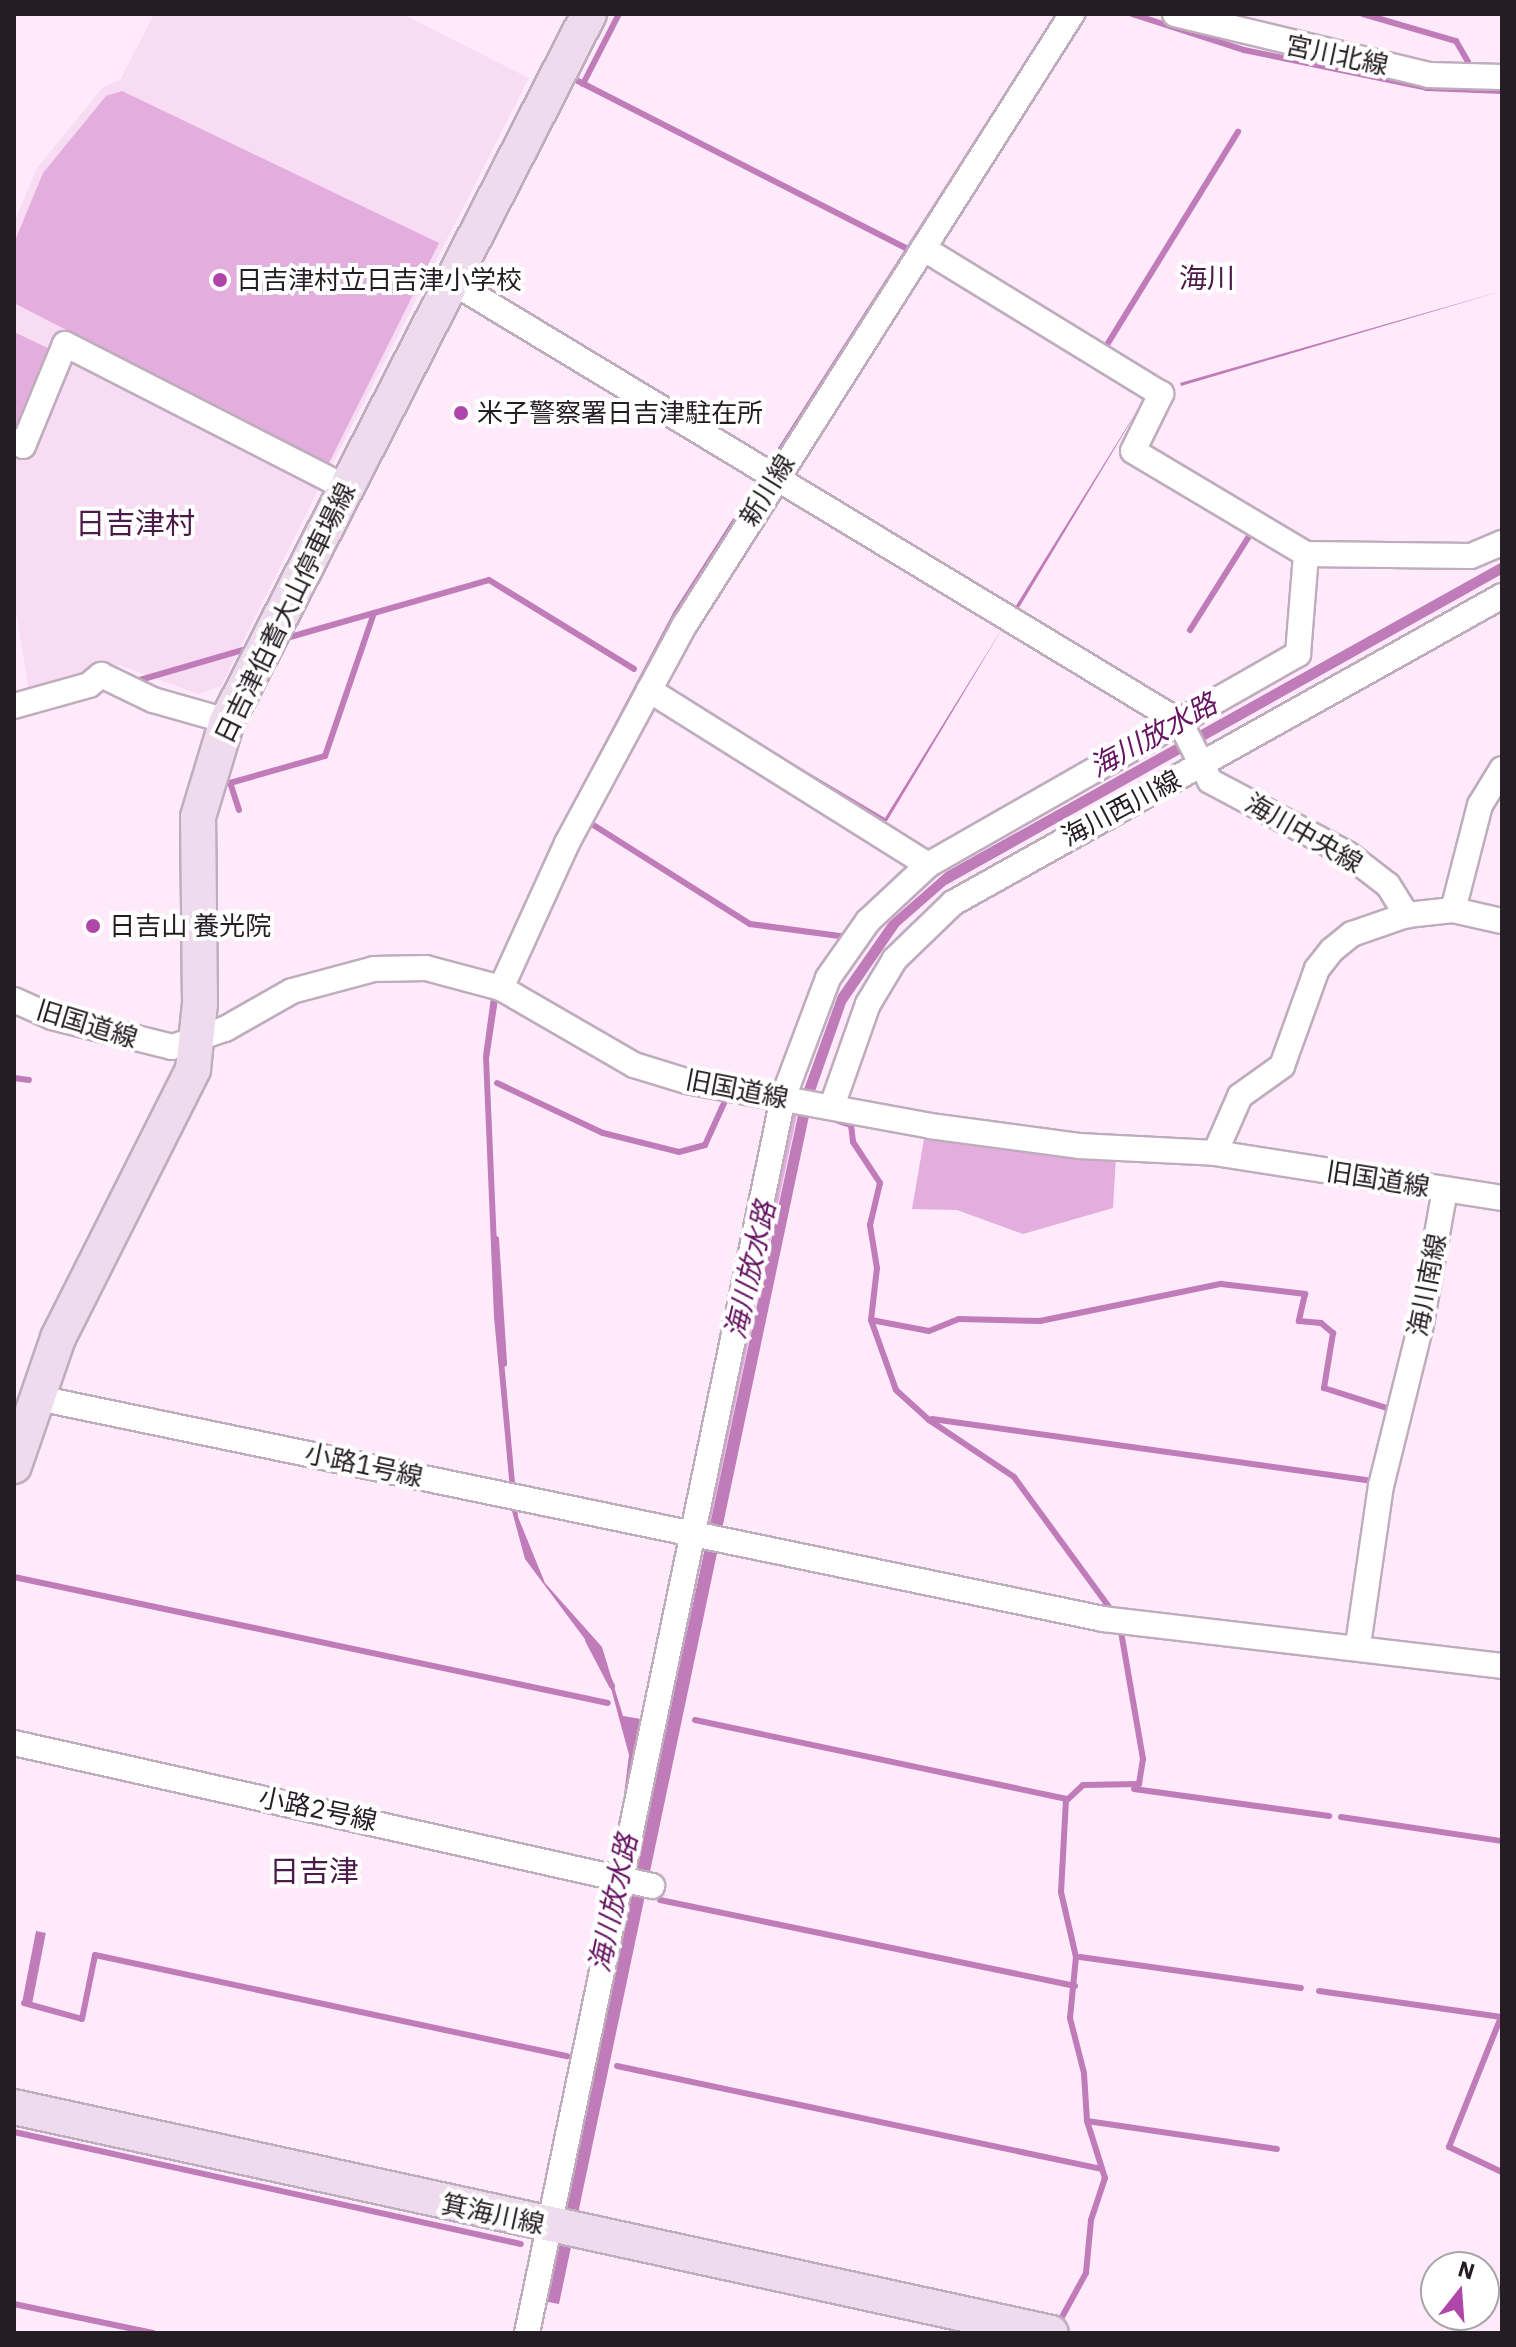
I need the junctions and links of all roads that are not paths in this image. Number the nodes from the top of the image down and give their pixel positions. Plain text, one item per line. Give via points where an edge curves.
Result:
1 (589, 14) edge
2 (1072, 14) edge
3 (1175, 14) edge
4 (1502, 77) edge
5 (923, 248) junction
6 (449, 280) junction
7 (14, 441) edge
8 (777, 473) junction
9 (345, 487) junction
10 (1502, 543) edge
11 (1306, 554) junction
12 (1502, 596) edge
13 (649, 690) junction
14 (14, 706) edge
15 (227, 721) junction
16 (1182, 725) junction
17 (1200, 761) junction
18 (1502, 769) edge
19 (928, 865) junction
20 (1453, 910) junction
21 (1407, 915) junction
22 (1502, 921) edge
23 (501, 988) junction
24 (14, 1000) edge
25 (199, 1039) junction
26 (807, 1102) junction
27 (1215, 1153) junction
28 (1445, 1189) junction
29 (1502, 1198) edge
30 (38, 1398) junction
31 (14, 1466) edge
32 (694, 1532) junction
33 (1358, 1645) junction
34 (1502, 1666) edge
35 (14, 1743) edge
36 (625, 1876) junction
37 (652, 1886) dead end
38 (14, 2107) edge
39 (551, 2226) junction
40 (527, 2333) edge
41 (1051, 2333) edge

1 - 6 main road, 日吉津伯耆大山停車場線
2 - 5 street, 新川線
3 - 4 street, 宮川北線 via 1429,75
5 - 8 street, 新川線
5 - 11 street via 1161,394 1133,451
6 - 8 street
6 - 9 main road, 日吉津伯耆大山停車場線
7 - 9 street via 23,446 65,344
8 - 13 street, 新川線
8 - 16 street
9 - 15 main road, 日吉津伯耆大山停車場線
10 - 11 street via 1471,556
11 - 16 street via 1298,654
12 - 17 street, 海川西川線
13 - 19 street
13 - 23 street, 新川線 via 567,843
14 - 15 street via 89,685 101,675 153,700
15 - 25 main road, 日吉津伯耆大山停車場線 via 198,817
16 - 17 street, 海川中央線
16 - 19 street
17 - 21 street, 海川中央線 via 1210,781 1349,855 1388,885
17 - 26 street, 海川西川線 via 975,887 931,921 895,959
18 - 20 street via 1480,805
19 - 26 street via 868,921 828,978
20 - 21 street
20 - 22 street
21 - 27 street via 1352,934 1323,958 1282,1066 1240,1096
23 - 25 street, 旧国道線 via 426,968 374,969 292,991
23 - 26 street, 旧国道線 via 634,1065
24 - 25 street, 旧国道線 via 52,1017 172,1047
25 - 30 main road, 日吉津伯耆大山停車場線 via 193,1069 58,1338
26 - 27 street, 旧国道線 via 1079,1146
26 - 32 street
27 - 28 street, 旧国道線
28 - 29 street, 旧国道線
28 - 33 street, 海川南線 via 1408,1381 1381,1486
30 - 31 main road, 日吉津伯耆大山停車場線
30 - 32 street, 小路1号線
32 - 33 street, 小路1号線 via 1103,1619
32 - 36 street
33 - 34 street, 小路1号線
35 - 36 street, 小路2号線
36 - 37 street, 小路2号線
36 - 39 street
38 - 39 main road, 箕海川線
39 - 40 street
39 - 41 main road, 箕海川線 via 974,2312

